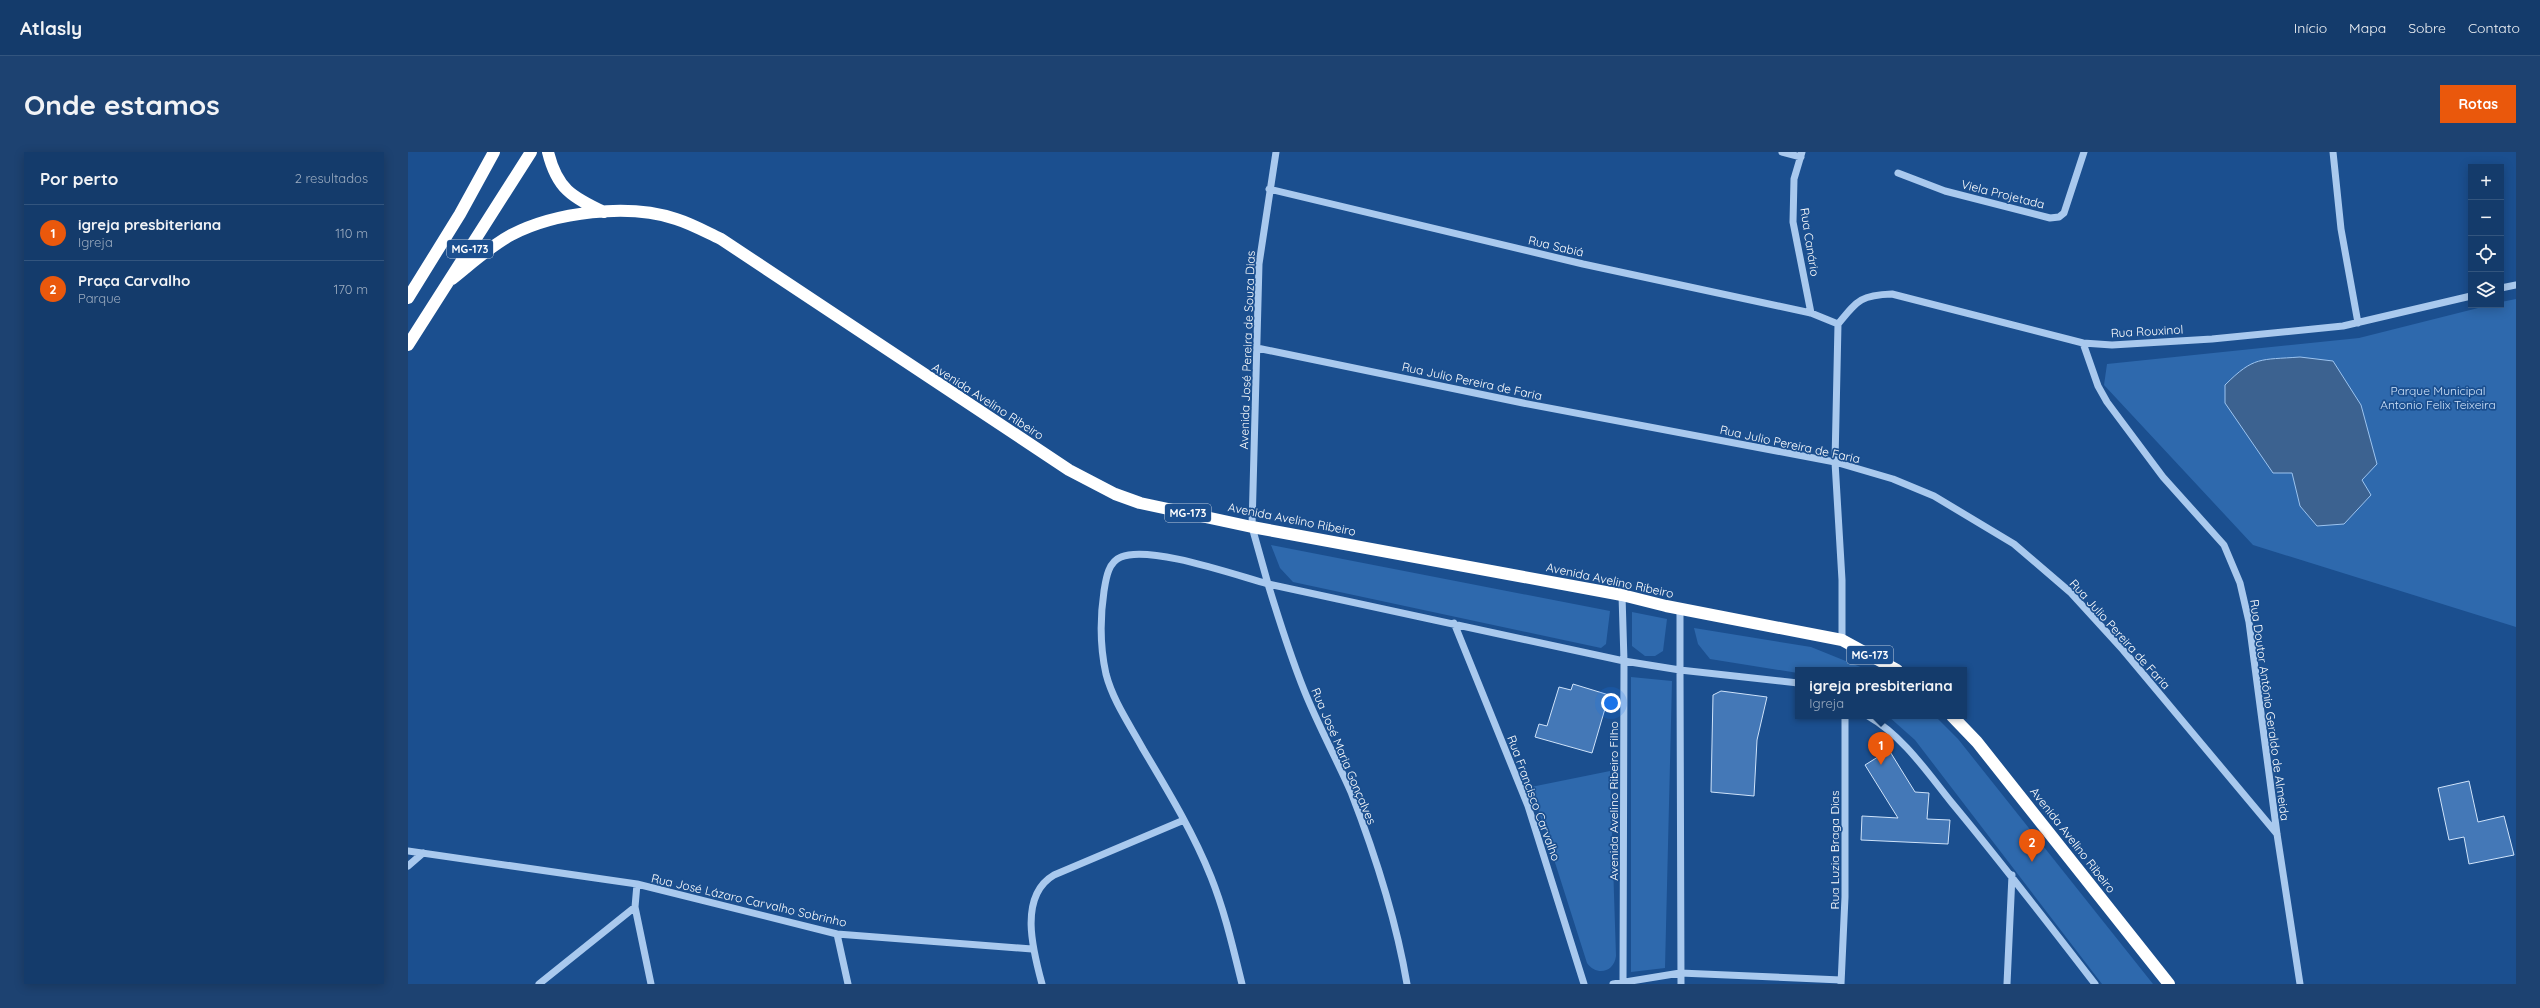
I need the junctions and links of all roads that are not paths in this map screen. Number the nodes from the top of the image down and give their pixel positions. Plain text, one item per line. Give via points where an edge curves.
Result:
1 (494, 152) edge
2 (531, 152) edge
3 (548, 152) edge
4 (1276, 152) edge
5 (1782, 152) edge
6 (2084, 152) edge
7 (2333, 152) edge
8 (1802, 154) edge
9 (1898, 173) dead end
10 (1269, 189) junction
11 (604, 212) junction
12 (452, 279) junction
13 (2516, 285) edge
14 (2504, 287) edge
15 (2468, 297) edge
16 (408, 298) edge
17 (1811, 313) junction
18 (2358, 323) junction
19 (1838, 324) junction
20 (2083, 343) junction
21 (408, 345) edge
22 (1257, 348) junction
23 (1835, 462) junction
24 (1252, 527) junction
25 (1268, 584) junction
26 (1622, 595) junction
27 (1680, 609) junction
28 (1454, 623) junction
29 (1842, 640) junction
30 (1624, 661) junction
31 (1892, 667) edge
32 (1680, 670) junction
33 (1795, 683) edge
34 (1845, 719) edge
35 (1874, 719) edge
36 (1955, 719) edge
37 (1184, 820) junction
38 (2277, 834) junction
39 (408, 851) edge
40 (423, 853) junction
41 (408, 866) edge
42 (2012, 875) junction
43 (637, 884) junction
44 (635, 907) junction
45 (837, 934) junction
46 (1032, 949) junction
47 (1680, 973) junction
48 (1841, 982) edge
49 (1623, 983) edge
50 (538, 984) edge
51 (651, 984) edge
52 (848, 984) edge
53 (1042, 984) edge
54 (1242, 984) edge
55 (1407, 984) edge
56 (1584, 984) edge
57 (1613, 984) edge
58 (1681, 984) edge
59 (2006, 984) edge
60 (2095, 984) edge
61 (2169, 984) edge
62 (2300, 984) edge

1 - 16 highway, MG-173 via 460,214
2 - 12 highway, MG-173
3 - 11 highway, MG-173 via 557,178 564,188 574,198
4 - 10 street, Avenida José Pereira de Souza Dias
5 - 8 street
6 - 9 street, Viela Projetada via 2064,213 2059,217 2050,218 1945,191
7 - 18 street via 2341,229
8 - 17 street, Rua Canário via 1794,179 1793,222
10 - 17 street, Rua Sabiá via 1583,264
10 - 22 street, Avenida José Pereira de Souza Dias via 1259,264
11 - 12 highway, MG-173 via 559,218 531,226 494,245
11 - 24 highway, Avenida Avelino Ribeiro / MG-173 via 651,213 676,219 721,239 1069,470 1115,494 1140,503
12 - 21 highway, MG-173
13 - 14 street
15 - 18 street, Rua Rouxinol
17 - 19 street, Rua Sabiá
18 - 20 street, Rua Rouxinol via 2147,344
19 - 20 street, Rua Rouxinol via 1857,301 1874,294 1892,294
19 - 23 street
20 - 38 street, Rua Doutor Antônio Geraldo de Almeida via 2098,386 2107,402 2163,477 2224,545 2240,583 2249,622
22 - 23 street, Rua Julio Pereira de Faria via 1524,403
22 - 24 street, Avenida José Pereira de Souza Dias
23 - 29 street via 1842,580
23 - 38 street, Rua Julio Pereira de Faria via 1893,479 1934,496 2014,544 2070,592 2123,650
24 - 25 street
24 - 26 highway, Avenida Avelino Ribeiro / MG-173
25 - 28 street
25 - 37 street via 1154,554 1120,557 1109,569 1101,613 1106,675 1127,721
25 - 55 street, Rua José Maria Gonçalves via 1290,652 1351,793 1366,835 1401,946
26 - 27 highway, Avenida Avelino Ribeiro / MG-173
26 - 30 street, Avenida Avelino Ribeiro Filho
27 - 29 highway, Avenida Avelino Ribeiro / MG-173
27 - 32 street
28 - 30 street
28 - 56 street, Rua Francisco Carvalho via 1528,806
29 - 31 highway, Avenida Avelino Ribeiro / MG-173
30 - 32 street
30 - 49 street, Avenida Avelino Ribeiro Filho
32 - 33 street
32 - 47 street
34 - 48 street, Rua Luzia Braga Dias via 1845,897
35 - 42 street via 1902,743
36 - 61 highway, Avenida Avelino Ribeiro via 1978,742
37 - 46 street via 1046,880 1035,896
37 - 54 street via 1211,877 1228,927
38 - 62 street, Rua Doutor Antônio Geraldo de Almeida
39 - 40 street, Rua José Lázaro Carvalho Sobrinho
40 - 41 street
40 - 43 street, Rua José Lázaro Carvalho Sobrinho
42 - 59 street
42 - 60 street
43 - 44 street
43 - 45 street, Rua José Lázaro Carvalho Sobrinho
44 - 50 street
44 - 51 street
45 - 46 street, Rua José Lázaro Carvalho Sobrinho
45 - 52 street
46 - 53 street
47 - 48 street
47 - 49 street
47 - 58 street
49 - 57 street

